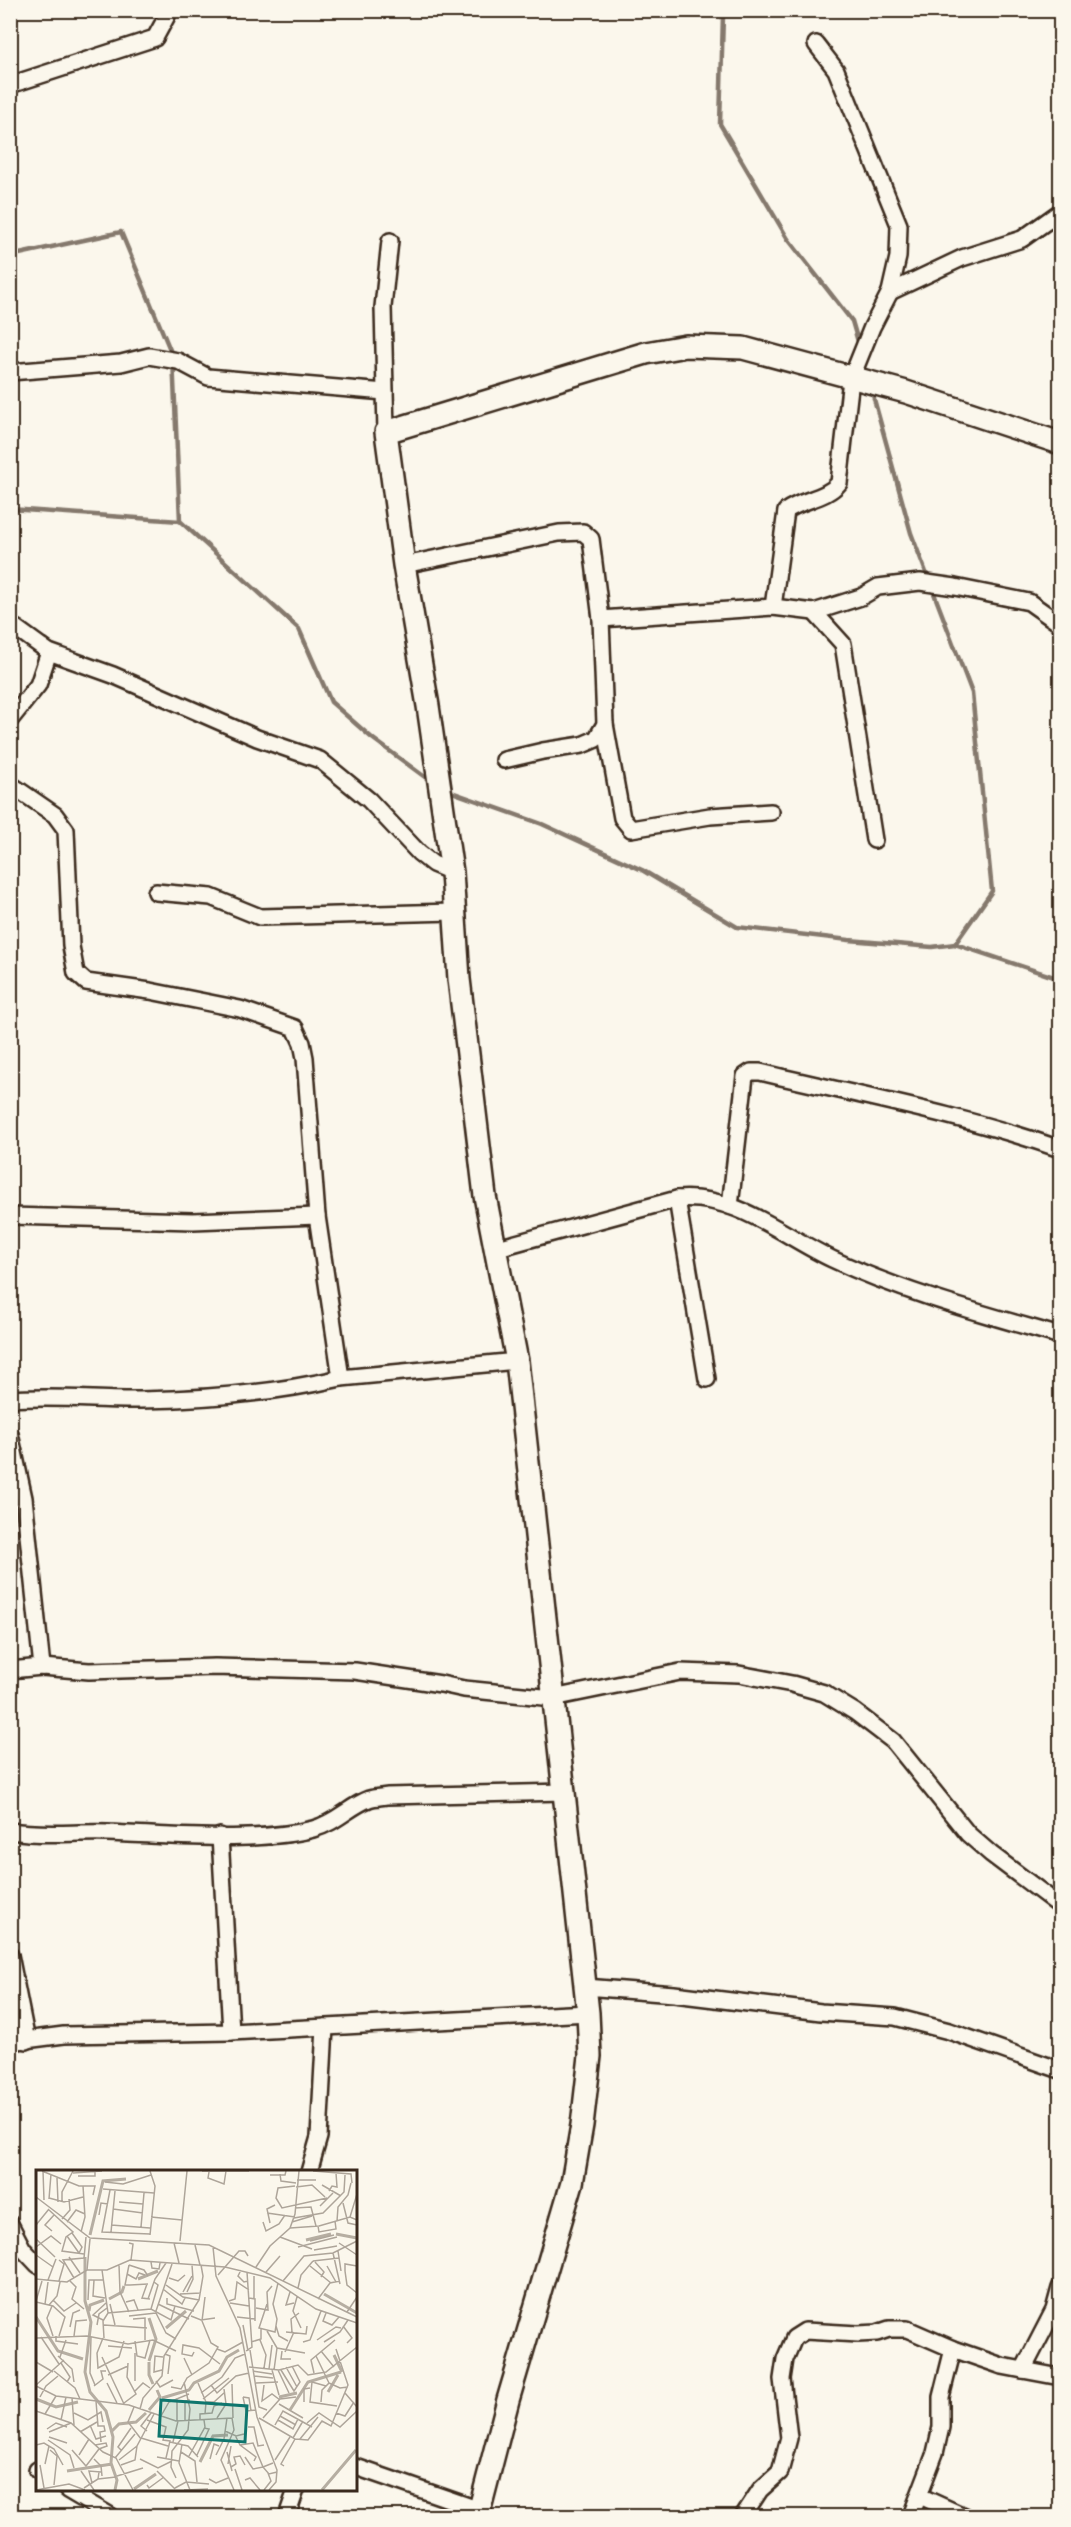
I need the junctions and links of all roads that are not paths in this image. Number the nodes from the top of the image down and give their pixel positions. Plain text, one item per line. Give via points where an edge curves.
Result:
1 (168, 10) edge
2 (816, 44) dead end
3 (10, 85) edge
4 (1060, 212) edge
5 (390, 241) dead end
6 (890, 292) junction
7 (10, 372) edge
8 (851, 379) junction
9 (385, 392) junction
10 (386, 432) junction
11 (1060, 443) edge
12 (404, 565) junction
13 (773, 607) junction
14 (814, 612) junction
15 (601, 619) junction
16 (1060, 624) edge
17 (10, 627) edge
18 (49, 652) junction
19 (10, 720) edge
20 (605, 724) junction
21 (504, 760) dead end
22 (10, 784) edge
23 (771, 812) dead end
24 (874, 840) dead end
25 (452, 872) junction
26 (156, 892) dead end
27 (454, 912) junction
28 (1060, 1149) edge
29 (678, 1199) junction
30 (730, 1206) junction
31 (10, 1216) edge
32 (317, 1216) junction
33 (494, 1249) junction
34 (1060, 1336) edge
35 (517, 1361) junction
36 (341, 1378) junction
37 (707, 1379) dead end
38 (10, 1399) edge
39 (10, 1434) edge
40 (42, 1667) junction
41 (10, 1670) edge
42 (553, 1698) junction
43 (565, 1792) junction
44 (10, 1831) edge
45 (220, 1836) junction
46 (1060, 1906) edge
47 (10, 1955) edge
48 (585, 1987) junction
49 (588, 2013) junction
50 (325, 2027) junction
51 (231, 2032) junction
52 (27, 2041) junction
53 (10, 2042) edge
54 (1060, 2070) edge
55 (310, 2170) edge
56 (10, 2224) edge
57 (36, 2263) edge
58 (1060, 2288) edge
59 (953, 2349) junction
60 (1023, 2370) junction
61 (1060, 2377) edge
62 (357, 2467) edge
63 (69, 2491) edge
64 (296, 2491) edge
65 (920, 2496) junction
66 (479, 2513) edge
67 (111, 2517) edge
68 (287, 2517) edge
69 (743, 2517) edge
70 (911, 2517) edge
71 (964, 2517) edge

1 - 3 street via 155,38
2 - 6 street via 836,70 899,225 898,256
4 - 6 street via 1022,239 962,258
5 - 9 street via 382,307
6 - 8 street
7 - 9 street via 121,363 149,356 178,360 208,377
8 - 10 main road via 743,348 686,345 646,353
8 - 11 main road via 906,392
8 - 13 street via 839,483 832,491 786,511
9 - 10 street
10 - 12 main road
12 - 15 street via 559,533 583,532 591,539
12 - 25 main road
13 - 14 street
13 - 15 street
14 - 16 street via 879,587 920,582 1029,602
14 - 24 street via 843,644
15 - 20 street
17 - 18 street
18 - 19 street via 38,685
18 - 25 street via 320,760 369,800 419,853
20 - 21 street via 596,739 582,745
20 - 23 street via 622,818 631,829 710,816
22 - 32 street via 56,815 66,830 71,946 76,973 86,982 240,1009 295,1029 305,1058
25 - 27 main road
26 - 27 street via 212,897 260,917
27 - 33 main road via 471,1093
28 - 30 street via 1018,1134 871,1097 750,1072 745,1076
29 - 30 street via 705,1198
29 - 33 street
29 - 37 street
30 - 34 street via 760,1218 832,1259 916,1293
31 - 32 street via 193,1221
32 - 36 street
33 - 35 main road
35 - 36 street
35 - 42 main road
36 - 38 street via 223,1397
39 - 40 street via 24,1498
40 - 41 street
40 - 42 street via 89,1671 215,1667 355,1671 464,1689
42 - 43 main road
42 - 46 street via 680,1672 739,1674 824,1693 893,1741 968,1834
43 - 45 street via 387,1796 368,1800 341,1818 315,1828 288,1834
43 - 48 main road
44 - 45 street
45 - 51 street
47 - 52 street
48 - 49 main road
48 - 54 street via 895,2017 949,2031
49 - 50 street
49 - 66 main road via 590,2056 572,2183
50 - 51 street
50 - 55 street via 319,2137
51 - 52 street via 64,2035
52 - 53 street
56 - 57 street via 23,2249
58 - 60 street via 1054,2310
59 - 60 street
59 - 65 street via 941,2397 939,2436
59 - 69 street via 908,2329 858,2334 805,2331 794,2338 782,2379 789,2438 780,2472 760,2490
60 - 61 street
62 - 66 street
63 - 67 street
64 - 68 street
65 - 70 street
65 - 71 street

